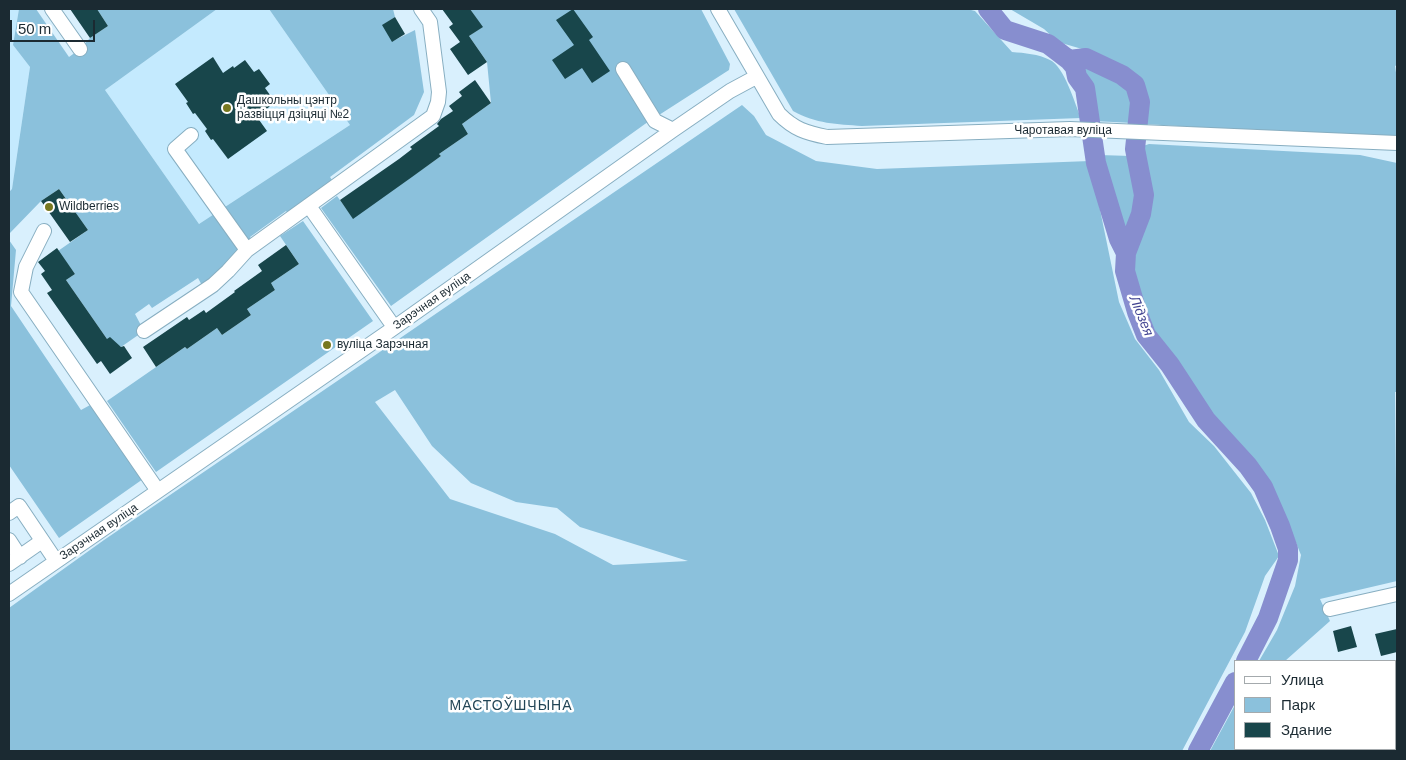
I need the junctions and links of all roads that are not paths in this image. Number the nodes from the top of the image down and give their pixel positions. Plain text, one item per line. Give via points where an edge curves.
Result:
1 (52, 9) edge
2 (421, 9) edge
3 (718, 9) edge
4 (80, 49) dead end
5 (623, 69) dead end
6 (756, 77) junction
7 (673, 130) junction
8 (191, 135) dead end
9 (1397, 143) edge
10 (309, 206) junction
11 (44, 231) dead end
12 (247, 250) junction
13 (394, 327) junction
14 (144, 331) dead end
15 (158, 491) junction
16 (9, 513) edge
17 (9, 540) edge
18 (42, 541) junction
19 (14, 560) edge
20 (56, 561) junction
21 (9, 594) edge
22 (1397, 594) edge
23 (1330, 609) dead end

1 - 4 street
2 - 10 street via 430,22 439,92 433,116
3 - 6 street, Чаротавая вуліца
5 - 7 street via 655,121
6 - 7 street, Зарэчная вуліца
6 - 9 street, Чаротавая вуліца via 788,123 804,132 826,137 1070,129
7 - 13 street, Зарэчная вуліца
8 - 12 street via 176,148
10 - 12 street
10 - 13 street
11 - 15 street via 26,267 21,292
12 - 14 street via 213,285
13 - 15 street, Зарэчная вуліца
15 - 20 street, Зарэчная вуліца
16 - 18 street via 19,506
17 - 19 street
18 - 19 street
18 - 20 street
20 - 21 street, Зарэчная вуліца
22 - 23 street

